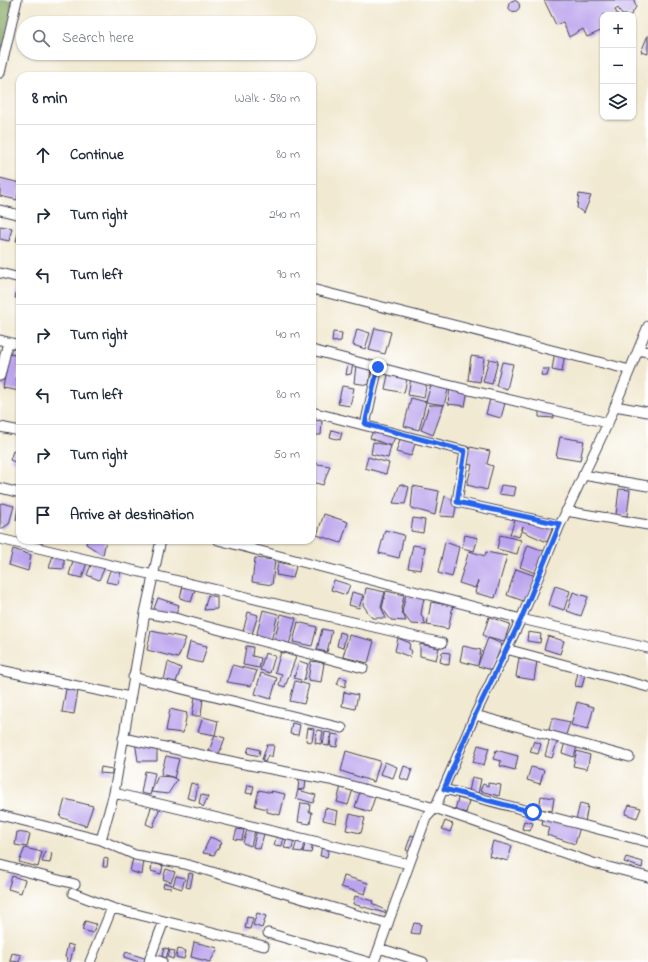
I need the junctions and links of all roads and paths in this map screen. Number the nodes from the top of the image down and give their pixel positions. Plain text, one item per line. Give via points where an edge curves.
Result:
1 (17, 0) edge
2 (0, 73) edge
3 (0, 210) edge
4 (16, 214) edge
5 (0, 273) edge
6 (16, 277) edge
7 (316, 290) edge
8 (648, 326) edge
9 (4, 341) edge
10 (16, 344) edge
11 (638, 350) junction
12 (316, 351) edge
13 (648, 352) edge
14 (378, 367) junction
15 (630, 370) junction
16 (0, 376) edge
17 (615, 406) junction
18 (648, 412) edge
19 (316, 413) edge
20 (608, 423) junction
21 (365, 424) junction
22 (0, 427) edge
23 (16, 430) edge
24 (583, 476) junction
25 (648, 486) edge
26 (0, 488) edge
27 (16, 492) edge
28 (566, 511) junction
29 (560, 524) junction
30 (648, 525) edge
31 (0, 539) edge
32 (16, 543) edge
33 (22, 544) edge
34 (160, 544) edge
35 (233, 544) edge
36 (154, 576) junction
37 (145, 613) junction
38 (521, 619) junction
39 (442, 643) dead end
40 (648, 648) edge
41 (506, 649) junction
42 (363, 668) dead end
43 (0, 670) edge
44 (133, 677) junction
45 (648, 688) edge
46 (130, 697) junction
47 (475, 715) junction
48 (342, 728) dead end
49 (123, 738) junction
50 (629, 757) dead end
51 (444, 789) junction
52 (114, 794) junction
53 (435, 808) junction
54 (0, 815) edge
55 (101, 840) junction
56 (648, 842) edge
57 (409, 864) junction
58 (0, 865) edge
59 (648, 877) edge
60 (112, 908) junction
61 (164, 920) junction
62 (388, 924) junction
63 (268, 933) dead end
64 (264, 946) dead end
65 (379, 948) junction
66 (149, 960) edge
67 (90, 962) edge
68 (162, 962) edge
69 (368, 962) edge
70 (374, 962) edge
71 (423, 962) edge

1 - 2 street
3 - 4 street
5 - 6 street
7 - 15 street
8 - 11 street
9 - 10 street
9 - 16 street
11 - 13 street
11 - 15 street
12 - 14 street
14 - 20 street
14 - 21 street
15 - 17 street
17 - 18 street
17 - 20 street
19 - 21 street
20 - 24 street
21 - 29 street via 465,451 457,502
22 - 23 street
24 - 25 street
24 - 28 street
26 - 27 street
28 - 29 street
28 - 30 street
29 - 38 street
31 - 32 street
33 - 36 street
34 - 36 street
35 - 38 street
36 - 37 street
36 - 39 street
37 - 42 street via 175,618
37 - 44 street
38 - 40 street
38 - 41 street
41 - 45 street
41 - 47 street
43 - 46 street
44 - 46 street
44 - 48 street
46 - 49 street
47 - 50 street
47 - 51 street
49 - 52 street
49 - 53 street via 239,764 330,780
51 - 53 street
51 - 56 street
52 - 55 street
52 - 57 street
53 - 57 street via 426,818
53 - 59 street via 593,863
54 - 55 street
55 - 62 street via 135,855 185,864
57 - 62 street
58 - 60 street via 74,889
60 - 61 street
60 - 67 street
61 - 64 street
61 - 66 street
62 - 65 street
63 - 69 street
65 - 70 street
65 - 71 street
66 - 68 street

